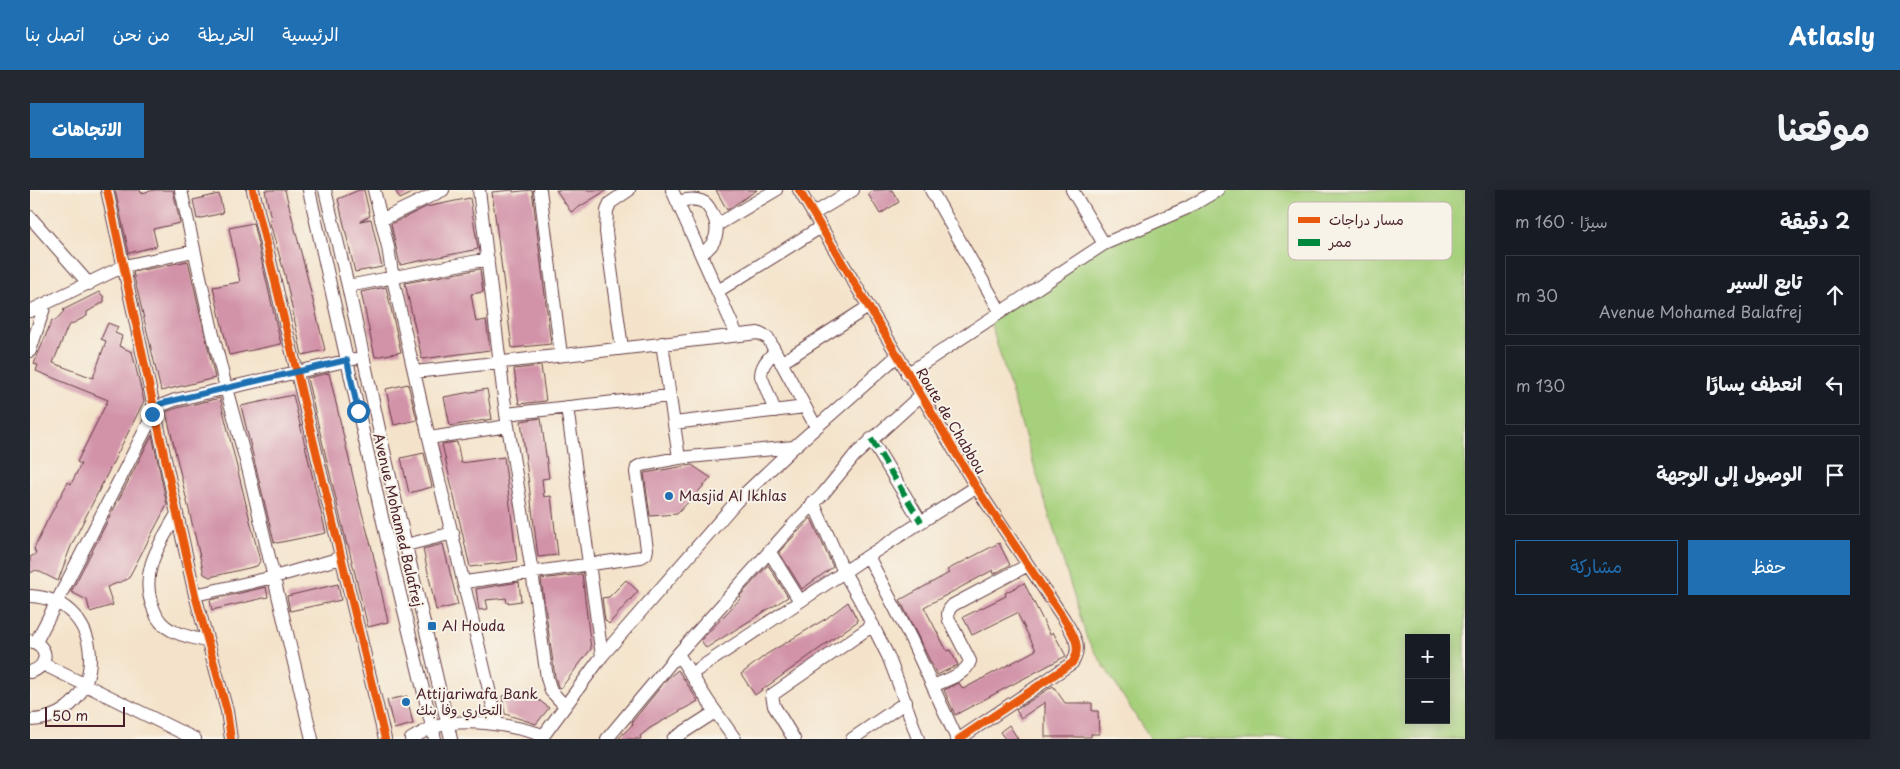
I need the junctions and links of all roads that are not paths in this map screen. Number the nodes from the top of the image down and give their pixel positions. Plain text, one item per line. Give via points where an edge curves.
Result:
1 (107, 190) edge
2 (181, 190) edge
3 (253, 190) edge
4 (309, 190) edge
5 (325, 190) edge
6 (374, 190) edge
7 (443, 190) edge
8 (479, 190) edge
9 (540, 190) edge
10 (629, 190) edge
11 (776, 190) edge
12 (799, 190) edge
13 (853, 190) edge
14 (931, 190) edge
15 (1072, 190) edge
16 (1218, 190) edge
17 (675, 196) edge
18 (813, 214) junction
19 (30, 217) edge
20 (381, 220) junction
21 (717, 225) junction
22 (821, 227) junction
23 (1104, 244) junction
24 (194, 251) junction
25 (700, 254) junction
26 (488, 259) junction
27 (124, 266) junction
28 (393, 278) junction
29 (89, 284) junction
30 (348, 286) junction
31 (718, 291) junction
32 (45, 304) junction
33 (868, 307) junction
34 (30, 311) edge
35 (1000, 311) junction
36 (737, 335) junction
37 (662, 343) junction
38 (622, 348) junction
39 (30, 352) edge
40 (561, 354) junction
41 (363, 356) junction
42 (897, 356) junction
43 (778, 357) junction
44 (347, 360) junction
45 (499, 363) junction
46 (297, 372) junction
47 (415, 372) junction
48 (907, 374) junction
49 (226, 388) junction
50 (669, 396) junction
51 (920, 396) junction
52 (567, 407) junction
53 (805, 407) junction
54 (154, 411) junction
55 (775, 411) junction
56 (507, 420) junction
57 (674, 423) junction
58 (816, 427) junction
59 (429, 438) junction
60 (871, 439) junction
61 (794, 447) junction
62 (679, 458) junction
63 (976, 487) junction
64 (813, 502) junction
65 (177, 514) junction
66 (921, 522) junction
67 (453, 533) junction
68 (406, 545) junction
69 (769, 551) junction
70 (868, 556) junction
71 (341, 558) junction
72 (589, 564) junction
73 (1028, 566) junction
74 (532, 572) junction
75 (844, 572) junction
76 (274, 577) junction
77 (465, 582) junction
78 (195, 595) junction
79 (30, 596) edge
80 (800, 601) junction
81 (57, 602) junction
82 (873, 626) junction
83 (33, 642) edge
84 (208, 642) junction
85 (678, 654) junction
86 (602, 656) junction
87 (43, 664) junction
88 (30, 672) edge
89 (691, 674) junction
90 (85, 685) junction
91 (933, 686) junction
92 (906, 702) junction
93 (565, 706) junction
94 (716, 712) junction
95 (30, 720) edge
96 (448, 724) junction
97 (497, 724) junction
98 (434, 733) edge
99 (542, 737) edge
100 (195, 739) edge
101 (231, 739) edge
102 (312, 739) edge
103 (385, 739) edge
104 (411, 739) edge
105 (451, 739) edge
106 (607, 739) edge
107 (673, 739) edge
108 (735, 739) edge
109 (794, 739) edge
110 (852, 739) edge
111 (918, 739) edge
112 (958, 739) edge

1 - 27 street
2 - 24 street
3 - 46 street
4 - 44 street, Avenue Mohamed Balafrej
5 - 30 street, Avenue Mohamed Balafrej
6 - 20 street
7 - 20 street
8 - 26 street
9 - 40 street
10 - 38 street via 610,203 606,221
11 - 21 street
12 - 18 street, Route de Chabbou
13 - 18 street
14 - 35 street
15 - 23 street
16 - 23 street via 1187,208
17 - 21 street via 703,202
17 - 25 street
18 - 22 street, Route de Chabbou
19 - 29 street
20 - 28 street
21 - 25 street via 714,242
22 - 31 street
22 - 33 street, Route de Chabbou
23 - 35 street
24 - 27 street
24 - 49 street
25 - 31 street
26 - 28 street
26 - 45 street
27 - 29 street
27 - 54 street
28 - 30 street
28 - 47 street
29 - 32 street
30 - 41 street, Avenue Mohamed Balafrej
31 - 36 street
32 - 34 street
32 - 39 street
33 - 42 street, Route de Chabbou
33 - 43 street
35 - 48 street
36 - 37 street
36 - 43 street via 763,334
37 - 38 street
37 - 50 street
38 - 40 street
40 - 45 street
41 - 44 street
41 - 68 street, Avenue Mohamed Balafrej
42 - 48 street, Route de Chabbou
42 - 58 street
43 - 53 street
43 - 55 street via 764,363 761,370
44 - 46 street
44 - 98 street, Avenue Mohamed Balafrej
45 - 47 street
45 - 56 street
46 - 49 street
46 - 71 street
47 - 59 street
48 - 51 street, Route de Chabbou
49 - 54 street via 166,402
49 - 76 street
50 - 52 street
50 - 57 street
51 - 60 street
51 - 63 street, Route de Chabbou
52 - 56 street
52 - 72 street
53 - 55 street
53 - 58 street
54 - 65 street
54 - 81 street
55 - 57 street
56 - 59 street
56 - 74 street
57 - 62 street
58 - 61 street
59 - 67 street
60 - 64 street
60 - 66 street
61 - 62 street
61 - 86 street via 736,502
62 - 72 street via 641,465 636,469 646,554 641,558
63 - 66 street, Route de Chabbou
63 - 73 street, Route de Chabbou
64 - 69 street
64 - 75 street
65 - 78 street
65 - 84 street via 153,557 147,585 149,600 162,624 171,631
66 - 70 street, Route de Chabbou
67 - 68 street
67 - 77 street
68 - 96 street, Avenue Mohamed Balafrej
69 - 80 street
69 - 85 street
70 - 75 street, Route de Chabbou
70 - 91 street
71 - 76 street
71 - 103 street
72 - 74 street
72 - 86 street
73 - 91 street via 949,609 949,620 970,661 964,671
73 - 112 street, Route de Chabbou via 1077,642 1076,656 1072,663
74 - 77 street
74 - 93 street via 546,678
75 - 80 street, Route de Chabbou
75 - 82 street
76 - 78 street
76 - 102 street
77 - 97 street
78 - 84 street
79 - 81 street
80 - 89 street, Route de Chabbou
81 - 83 street
81 - 90 street via 76,617 88,638 90,670
82 - 92 street
82 - 109 street via 772,695 774,706
83 - 87 street via 43,648
84 - 101 street
85 - 89 street
85 - 106 street
86 - 93 street
87 - 88 street
87 - 90 street
89 - 94 street
90 - 95 street via 64,710
90 - 100 street
91 - 112 street
92 - 110 street
92 - 111 street
93 - 99 street
94 - 107 street
94 - 108 street
96 - 97 street
96 - 98 street
96 - 105 street, Avenue Mohamed Balafrej
97 - 99 street via 510,725
98 - 104 street

